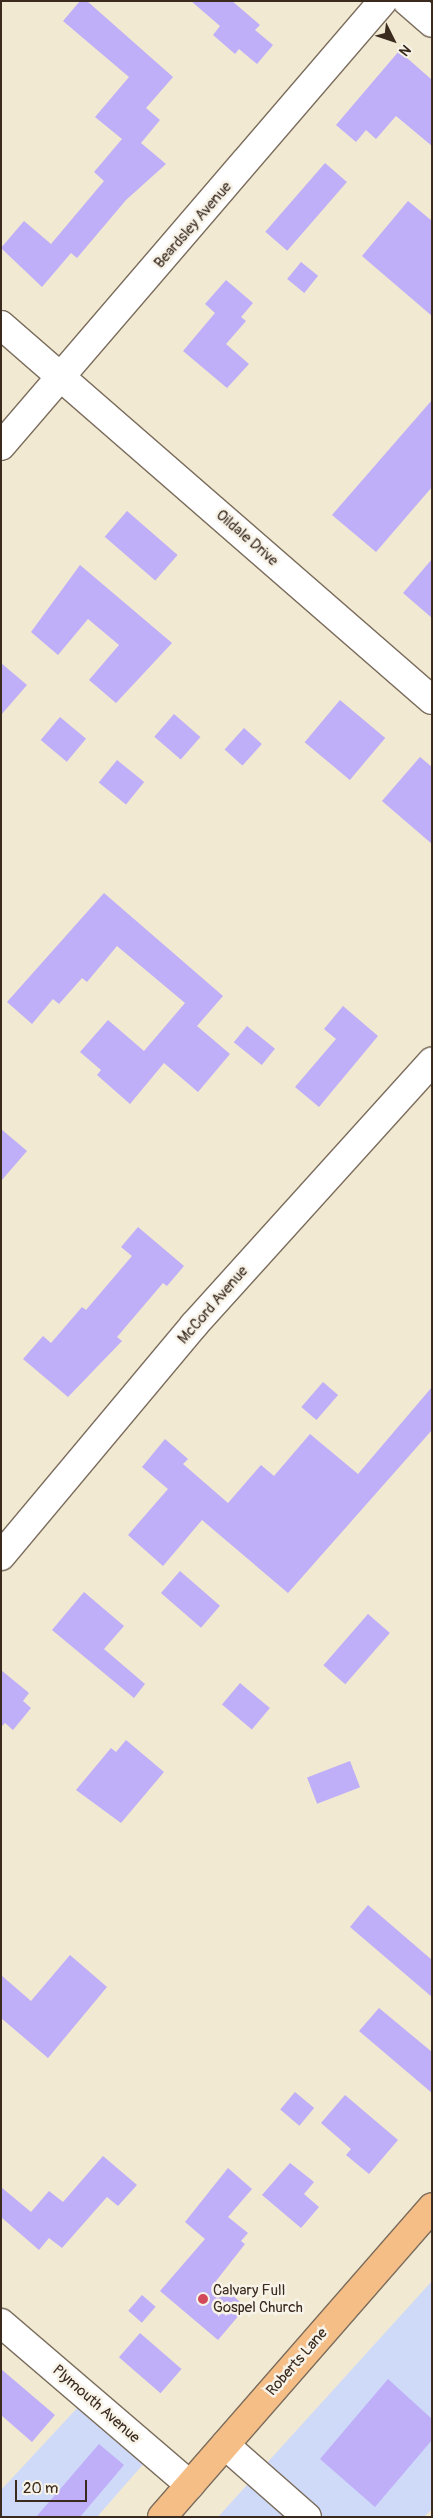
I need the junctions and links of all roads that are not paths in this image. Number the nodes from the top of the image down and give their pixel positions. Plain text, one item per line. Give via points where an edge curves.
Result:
1 (383, 1) edge
2 (407, 1) edge
3 (432, 23) edge
4 (1, 325) edge
5 (61, 376) junction
6 (1, 446) edge
7 (432, 700) edge
8 (432, 1062) edge
9 (1, 1556) edge
10 (432, 2207) edge
11 (1, 2323) edge
12 (225, 2445) junction
13 (190, 2485) junction
14 (162, 2517) edge
15 (307, 2517) edge

1 - 5 street, Beardsley Avenue
2 - 3 street
4 - 5 street, Oildale Drive
5 - 6 street, Beardsley Avenue
5 - 7 street, Oildale Drive
8 - 9 street, McCord Avenue via 194,1325
10 - 12 main road, Roberts Lane
11 - 13 street, Plymouth Avenue
12 - 13 main road, Roberts Lane
12 - 15 street
13 - 14 main road, Roberts Lane

